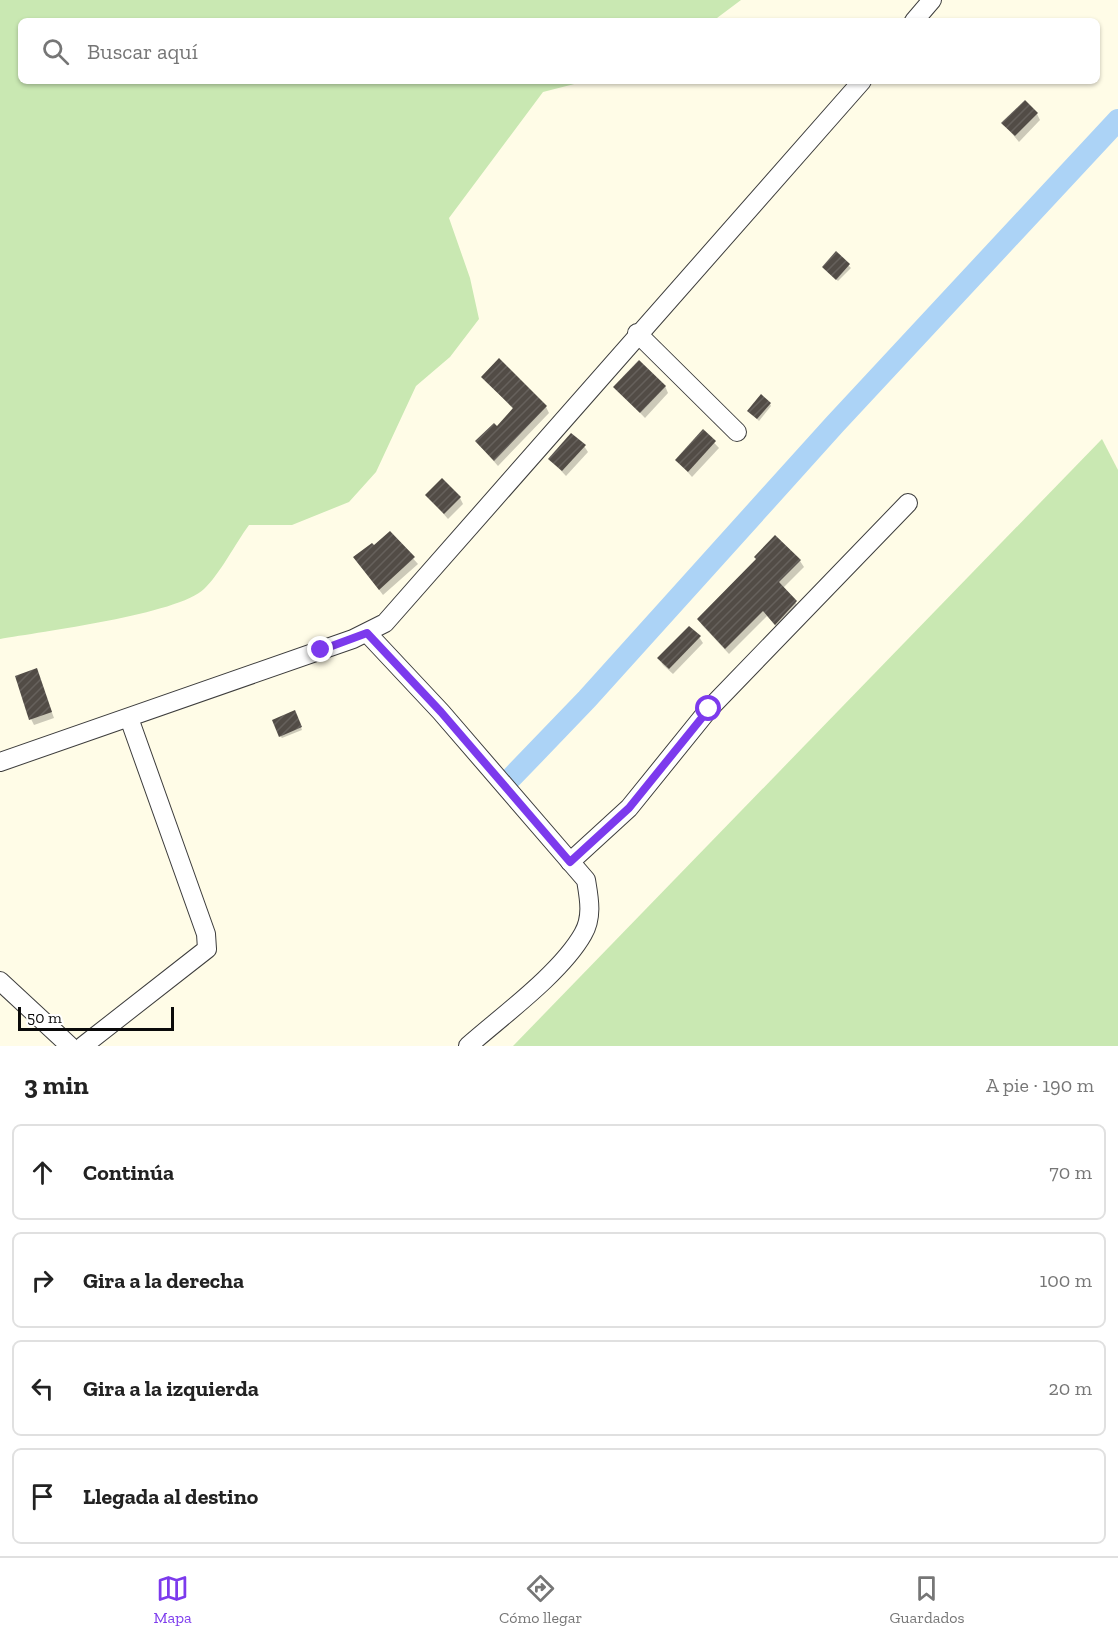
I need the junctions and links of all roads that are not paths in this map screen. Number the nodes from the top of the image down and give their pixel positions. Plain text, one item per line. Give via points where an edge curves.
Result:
1 (932, 0) edge
2 (917, 18) edge
3 (859, 84) edge
4 (637, 333) junction
5 (737, 432) dead end
6 (908, 503) dead end
7 (367, 633) junction
8 (129, 718) junction
9 (0, 762) edge
10 (570, 862) junction
11 (0, 981) edge
12 (70, 1046) edge
13 (83, 1046) edge
14 (468, 1046) edge

1 - 2 street
3 - 4 street
4 - 5 street
4 - 7 street via 398,610
6 - 10 street via 709,709 629,808
7 - 8 street
7 - 10 street
8 - 9 street
8 - 13 street via 206,934 207,950
10 - 14 street via 586,880 591,908 584,933 557,966
11 - 12 street

